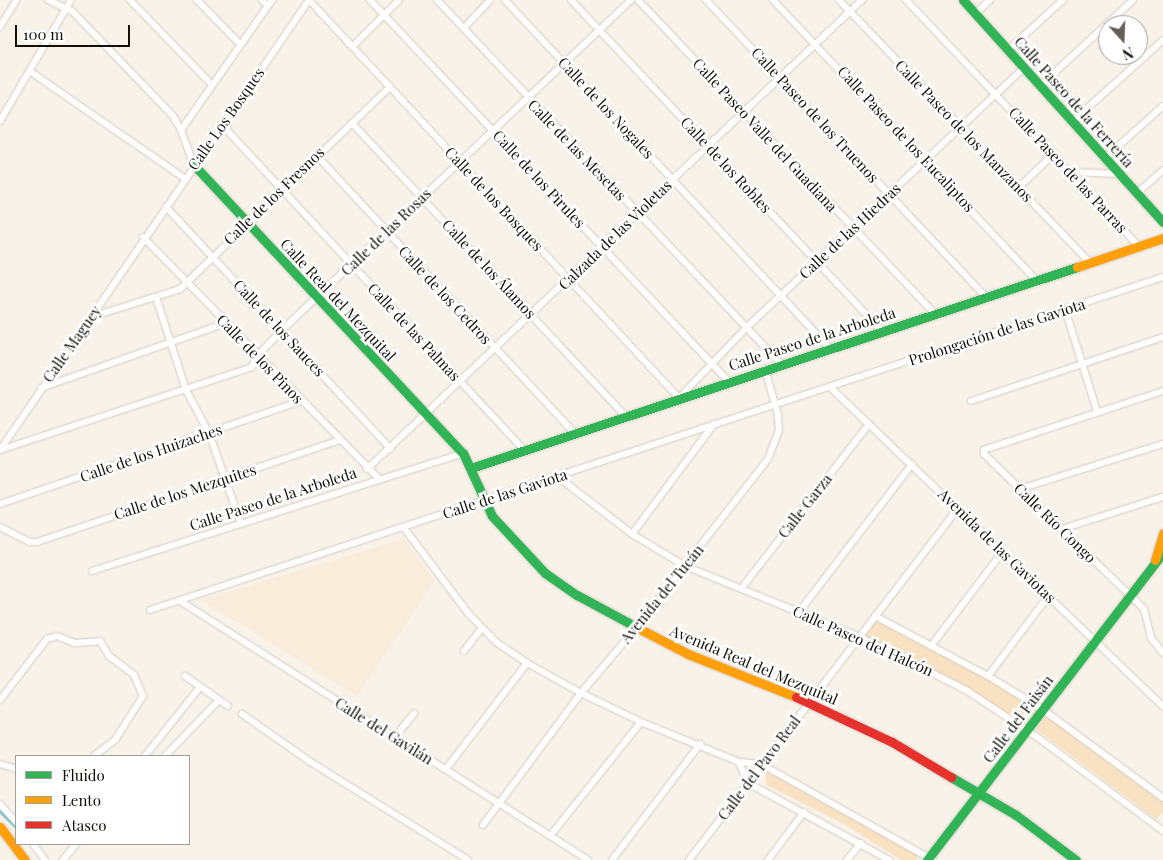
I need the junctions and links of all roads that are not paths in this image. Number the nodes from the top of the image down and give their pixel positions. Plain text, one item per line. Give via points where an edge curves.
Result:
1 (16, 0) edge
2 (48, 0) edge
3 (71, 0) edge
4 (130, 0) edge
5 (197, 0) edge
6 (262, 0) edge
7 (309, 0) edge
8 (370, 0) edge
9 (399, 0) edge
10 (436, 0) edge
11 (490, 0) edge
12 (505, 0) edge
13 (571, 0) edge
14 (631, 0) edge
15 (638, 0) edge
16 (706, 0) edge
17 (773, 0) edge
18 (839, 0) edge
19 (862, 0) edge
20 (906, 0) edge
21 (964, 0) edge
22 (990, 0) edge
23 (1063, 0) edge
24 (1133, 0) edge
25 (270, 3) edge
26 (66, 8) junction
27 (850, 12) junction
28 (976, 13) junction
29 (384, 15) junction
30 (0, 27) edge
31 (464, 28) junction
32 (599, 30) junction
33 (1163, 40) edge
34 (240, 44) junction
35 (815, 44) junction
36 (352, 47) junction
37 (1009, 50) junction
38 (564, 62) junction
39 (1025, 67) junction
40 (31, 72) junction
41 (780, 78) junction
42 (212, 85) junction
43 (1041, 85) junction
44 (389, 88) junction
45 (996, 94) junction
46 (527, 97) junction
47 (1163, 106) edge
48 (745, 113) junction
49 (0, 120) edge
50 (1072, 122) junction
51 (352, 123) junction
52 (223, 126) junction
53 (960, 127) junction
54 (181, 130) junction
55 (493, 130) junction
56 (708, 146) junction
57 (1054, 154) junction
58 (317, 156) junction
59 (1105, 158) junction
60 (926, 159) junction
61 (460, 161) junction
62 (194, 165) junction
63 (1163, 170) edge
64 (1071, 172) junction
65 (1120, 174) junction
66 (184, 178) junction
67 (673, 179) junction
68 (1018, 188) junction
69 (281, 189) junction
70 (1137, 193) junction
71 (890, 195) junction
72 (422, 198) junction
73 (166, 207) junction
74 (637, 212) junction
75 (1163, 222) edge
76 (248, 223) junction
77 (854, 229) junction
78 (386, 232) junction
79 (143, 237) junction
80 (1163, 238) edge
81 (602, 246) junction
82 (1139, 246) junction
83 (212, 255) junction
84 (817, 262) junction
85 (1089, 262) junction
86 (352, 266) junction
87 (1163, 278) edge
88 (569, 280) junction
89 (1036, 280) junction
90 (185, 284) junction
91 (782, 296) junction
92 (985, 296) junction
93 (156, 297) junction
94 (317, 297) junction
95 (1065, 309) junction
96 (934, 312) junction
97 (531, 315) junction
98 (91, 317) junction
99 (226, 324) junction
100 (747, 327) junction
101 (881, 330) junction
102 (281, 332) junction
103 (1163, 337) edge
104 (172, 343) junction
105 (495, 348) junction
106 (830, 348) junction
107 (257, 356) junction
108 (712, 362) junction
109 (1082, 363) junction
110 (781, 364) junction
111 (765, 369) junction
112 (461, 381) junction
113 (728, 381) junction
114 (41, 388) junction
115 (831, 388) junction
116 (186, 390) junction
117 (1163, 391) edge
118 (679, 398) junction
119 (301, 401) junction
120 (971, 401) dead end
121 (776, 404) junction
122 (1097, 411) junction
123 (426, 414) junction
124 (624, 416) junction
125 (714, 423) junction
126 (869, 424) junction
127 (209, 433) junction
128 (574, 433) junction
129 (340, 440) junction
130 (1163, 444) edge
131 (391, 449) junction
132 (0, 450) edge
133 (524, 450) junction
134 (463, 453) junction
135 (912, 464) junction
136 (471, 468) junction
137 (367, 469) junction
138 (558, 477) junction
139 (379, 479) junction
140 (225, 480) junction
141 (1020, 489) junction
142 (1163, 497) edge
143 (483, 501) junction
144 (0, 504) edge
145 (958, 508) junction
146 (241, 524) junction
147 (0, 528) edge
148 (404, 528) junction
149 (1062, 529) junction
150 (1163, 533) edge
151 (632, 534) junction
152 (1161, 548) edge
153 (1003, 551) junction
154 (686, 566) junction
155 (92, 571) dead end
156 (741, 589) junction
157 (1130, 594) junction
158 (1049, 595) junction
159 (180, 601) junction
160 (150, 610) dead end
161 (799, 612) junction
162 (875, 616) junction
163 (482, 628) junction
164 (636, 628) junction
165 (860, 636) junction
166 (1095, 640) junction
167 (931, 646) junction
168 (464, 651) dead end
169 (1163, 653) edge
170 (527, 662) junction
171 (185, 676) dead end
172 (988, 676) junction
173 (200, 687) junction
174 (581, 694) junction
175 (0, 700) edge
176 (219, 700) junction
177 (810, 702) junction
178 (228, 706) dead end
179 (1163, 706) edge
180 (1042, 709) junction
181 (414, 713) dead end
182 (242, 714) dead end
183 (641, 722) junction
184 (1026, 730) junction
185 (394, 738) junction
186 (700, 744) junction
187 (95, 755) edge
188 (146, 755) edge
189 (166, 755) edge
190 (738, 762) junction
191 (0, 764) edge
192 (761, 764) junction
193 (15, 768) edge
194 (446, 769) junction
195 (748, 783) junction
196 (979, 793) junction
197 (1163, 798) edge
198 (499, 802) junction
199 (0, 804) edge
200 (804, 812) junction
201 (1163, 818) edge
202 (15, 821) edge
203 (484, 825) dead end
204 (1157, 825) junction
205 (0, 827) edge
206 (1163, 831) edge
207 (550, 836) junction
208 (861, 843) junction
209 (34, 845) edge
210 (75, 845) edge
211 (930, 859) edge
212 (25, 860) edge
213 (45, 860) edge
214 (63, 860) edge
215 (468, 860) edge
216 (588, 860) edge
217 (612, 860) edge
218 (688, 860) edge
219 (768, 860) edge
220 (847, 860) edge
221 (889, 860) edge
222 (1076, 860) edge

1 - 30 street
2 - 26 street
3 - 26 street
4 - 42 street
5 - 34 street
6 - 25 street
7 - 36 street, Calle de los Bosques
7 - 52 street, Calle Los Bosques
8 - 29 street, Calle de los Pirules
9 - 29 street
10 - 31 street, Calle de las Mesetas
11 - 31 street
12 - 38 street, Calle de los Nogales
13 - 32 street, Calle de los Robles
14 - 32 street, Calle de las Rosas
15 - 48 street, Calle Paseo Valle del Guadiana
16 - 41 street, Calle Paseo de los Truenos
17 - 35 street, Calle Paseo de los Eucaliptos
18 - 27 street, Calle Paseo de los Manzanos
19 - 27 street, Calzada de las Violetas
20 - 45 street, Calle Paseo de las Parras
21 - 28 street, Calle Paseo de la Ferrería
22 - 28 street
23 - 37 street
24 - 43 street
25 - 34 street
26 - 40 street
26 - 54 street via 173,116
27 - 35 street, Calzada de las Violetas
27 - 53 street, Calle Paseo de los Manzanos
28 - 37 street, Calle Paseo de la Ferrería
29 - 36 street
29 - 55 street, Calle de los Pirules
31 - 46 street, Calle de las Mesetas
32 - 38 street, Calle de las Rosas
32 - 56 street, Calle de los Robles
33 - 50 street
34 - 42 street
35 - 41 street, Calzada de las Violetas
35 - 60 street, Calle Paseo de los Eucaliptos
36 - 44 street, Calle de los Bosques
37 - 39 street, Calle Paseo de la Ferrería
38 - 46 street, Calle de las Rosas
38 - 67 street, Calle de los Nogales
39 - 43 street, Calle Paseo de la Ferrería
39 - 45 street, Calle de las Hiedras
40 - 49 street
40 - 66 street
41 - 48 street, Calzada de las Violetas
41 - 71 street, Calle Paseo de los Truenos
42 - 54 street
43 - 50 street, Calle Paseo de la Ferrería
44 - 51 street, Calle de los Fresnos
44 - 61 street, Calle de los Bosques
45 - 53 street, Calle de las Hiedras
45 - 57 street, Calle Paseo de las Parras
46 - 55 street, Calle de las Rosas
46 - 74 street, Calle de las Mesetas
47 - 59 street
48 - 56 street, Calzada de las Violetas
48 - 77 street, Calle Paseo Valle del Guadiana
50 - 59 street, Calle Paseo de la Ferrería
51 - 58 street, Calle de los Fresnos
51 - 72 street, Calle de los Álamos
52 - 62 street, Calle Los Bosques
52 - 69 street, Calle de las Palmas
53 - 60 street, Calle de las Hiedras
53 - 68 street, Calle Paseo de los Manzanos
54 - 62 street
55 - 61 street, Calle de las Rosas
55 - 81 street, Calle de los Pirules
56 - 67 street, Calzada de las Violetas
56 - 84 street, Calle de los Robles
57 - 64 street, Calle Paseo de las Parras
57 - 68 street
58 - 69 street, Calle de los Fresnos
58 - 78 street, Calle de los Cedros
59 - 65 street, Calle Paseo de la Ferrería
60 - 71 street, Calle de las Hiedras
60 - 89 street, Calle Paseo de los Eucaliptos
61 - 72 street, Calle de las Rosas
61 - 88 street, Calle de los Bosques
62 - 66 street, Calle Los Bosques
62 - 76 street, Calle Real del Mezquital
63 - 70 street
64 - 65 street
64 - 82 street, Calle Paseo de las Parras
65 - 70 street, Calle Paseo de la Ferrería
66 - 73 street, Calle Los Bosques
67 - 74 street, Calzada de las Violetas
67 - 91 street, Calle de los Nogales
68 - 85 street, Calle Paseo de los Manzanos
69 - 76 street, Calle de los Fresnos
69 - 86 street, Calle de las Palmas
70 - 75 street, Calle Paseo de la Ferrería
71 - 77 street, Calle de las Hiedras
71 - 92 street, Calle Paseo de los Truenos
72 - 78 street, Calle de las Rosas
72 - 97 street, Calle de los Álamos
73 - 79 street, Calle Los Bosques
73 - 83 street, Calle de los Sauces
74 - 81 street, Calzada de las Violetas
74 - 100 street, Calle de las Mesetas
76 - 83 street, Calle de los Fresnos
76 - 94 street, Calle Real del Mezquital
77 - 84 street, Calle de las Hiedras
77 - 96 street, Calle Paseo Valle del Guadiana
78 - 86 street, Calle de las Rosas
78 - 105 street, Calle de los Cedros
79 - 90 street, Calle de los Pinos
79 - 98 street, Calle Maguey
80 - 82 street, Calle Paseo de la Arboleda
81 - 88 street, Calzada de las Violetas
81 - 108 street, Calle de los Pirules
82 - 85 street, Calle Paseo de la Arboleda
83 - 90 street, Calle de los Fresnos
83 - 102 street, Calle de los Sauces
84 - 91 street, Calle de las Hiedras
84 - 101 street, Calle de los Robles
85 - 89 street, Calle Paseo de la Arboleda
86 - 94 street, Calle de las Rosas
86 - 112 street, Calle de las Palmas
87 - 95 street, Prolongación de las Gaviota
88 - 97 street, Calzada de las Violetas
88 - 118 street, Calle de los Bosques
89 - 92 street, Calle Paseo de la Arboleda
90 - 93 street, Calle de los Fresnos
90 - 99 street, Calle de los Pinos
91 - 100 street, Calle de las Hiedras
91 - 106 street, Calle de los Nogales
92 - 96 street, Calle Paseo de la Arboleda
93 - 98 street, Calle de los Fresnos
93 - 104 street
94 - 102 street, Calle de las Rosas
94 - 123 street, Calle Real del Mezquital
95 - 109 street
95 - 115 street, Prolongación de las Gaviota
96 - 101 street, Calle Paseo de la Arboleda
97 - 105 street, Calzada de las Violetas
97 - 124 street, Calle de los Álamos
98 - 114 street, Calle Maguey
99 - 104 street
99 - 107 street, Calle de los Pinos
100 - 108 street, Calle de las Hiedras
100 - 110 street, Calle de las Mesetas
101 - 106 street, Calle Paseo de la Arboleda
102 - 107 street, Calle de las Rosas
102 - 131 street, Calle de los Sauces
103 - 109 street
104 - 114 street
104 - 116 street
105 - 112 street, Calzada de las Violetas
105 - 128 street, Calle de los Cedros
106 - 110 street, Calle Paseo de la Arboleda
107 - 116 street, Calle de las Rosas via 248,369
107 - 119 street, Calle de los Pinos
108 - 113 street, Calle de los Pirules
108 - 118 street, Calle de las Hiedras
109 - 120 street
109 - 122 street
110 - 111 street, Calle Paseo de la Arboleda
111 - 113 street, Calle Paseo de la Arboleda
111 - 121 street, Avenida del Tucán
112 - 123 street, Calzada de las Violetas
112 - 133 street, Calle de las Palmas
113 - 118 street, Calle Paseo de la Arboleda
114 - 132 street, Calle Maguey
115 - 121 street, Calle de las Gaviota
115 - 126 street, Avenida de las Gaviotas
116 - 127 street
116 - 132 street, Calle de las Rosas
117 - 122 street
118 - 124 street, Calle Paseo de la Arboleda
119 - 127 street, Calle de los Huizaches
119 - 129 street, Calle de los Pinos
121 - 125 street, Calle de las Gaviota
121 - 154 street, Avenida del Tucán via 779,431 768,459
122 - 141 street, Calle Río Congo via 984,450 984,454
123 - 131 street, Calzada de las Violetas
123 - 134 street, Calle Real del Mezquital
124 - 128 street, Calle Paseo de la Arboleda
125 - 138 street, Calle de las Gaviota
125 - 151 street
126 - 135 street, Avenida de las Gaviotas
126 - 156 street, Calle Garza
127 - 140 street
127 - 144 street, Calle de los Huizaches
128 - 133 street, Calle Paseo de la Arboleda
129 - 137 street, Calle de los Pinos
129 - 140 street, Calle de los Mezquites
130 - 141 street
131 - 137 street, Calzada de las Violetas
133 - 136 street, Calle Paseo de la Arboleda
134 - 136 street, Avenida Real del Mezquital
134 - 139 street, Calle Paseo de la Arboleda
135 - 145 street, Avenida de las Gaviotas
135 - 161 street
136 - 143 street, Avenida Real del Mezquital
137 - 139 street, Calle de los Pinos
138 - 143 street, Calle de las Gaviota
138 - 151 street, Calle Paseo del Halcón
139 - 146 street, Calle Paseo de la Arboleda
140 - 146 street
140 - 147 street, Calle de los Mezquites via 30,542
141 - 149 street, Calle Río Congo
142 - 149 street
143 - 148 street, Calle de las Gaviota
143 - 164 street, Avenida Real del Mezquital via 510,540 544,573
145 - 153 street, Avenida de las Gaviotas
145 - 162 street, Calle del Pavo Real
146 - 155 street, Calle Paseo de la Arboleda
148 - 159 street, Calle de las Gaviota
148 - 163 street via 439,579
149 - 157 street, Calle Río Congo
150 - 152 street
151 - 154 street, Calle Paseo del Halcón
152 - 157 street, Calle del Faisán
153 - 158 street, Avenida de las Gaviotas
153 - 167 street
154 - 156 street, Calle Paseo del Halcón
154 - 164 street, Avenida del Tucán
156 - 161 street, Calle Paseo del Halcón
157 - 166 street, Calle del Faisán
157 - 169 street, Calle Río Congo via 1144,609 1151,638
158 - 166 street, Avenida de las Gaviotas
158 - 172 street
159 - 160 street, Calle de las Gaviota
159 - 185 street, Calle del Gavilán
161 - 165 street, Calle Paseo del Halcón
162 - 165 street, Calle del Pavo Real
162 - 167 street, Calle Paseo del Halcón
163 - 168 street
163 - 170 street
164 - 174 street, Avenida del Tucán
164 - 177 street, Avenida Real del Mezquital via 688,654
165 - 177 street, Calle del Pavo Real
165 - 184 street, Calle Paseo del Halcón via 966,690
166 - 179 street, Avenida de las Gaviotas
166 - 180 street, Calle del Faisán
167 - 172 street, Calle Paseo del Halcón
170 - 174 street
170 - 194 street
171 - 173 street
172 - 180 street, Calle Paseo del Halcón
173 - 176 street
173 - 188 street
174 - 183 street
174 - 198 street, Avenida del Tucán
175 - 187 street via 47,639 57,636 74,643 100,640 109,656 134,675 142,696 115,740
176 - 178 street
176 - 189 street
177 - 192 street, Calle del Pavo Real
177 - 196 street, Avenida Real del Mezquital via 892,742
180 - 184 street, Calle del Faisán
180 - 197 street, Calle Paseo del Halcón
181 - 185 street
182 - 215 street via 309,761
183 - 186 street
183 - 207 street
184 - 196 street, Calle del Faisán
184 - 204 street, Calle Paseo del Halcón
185 - 194 street, Calle del Gavilán
186 - 190 street
186 - 217 street
190 - 192 street
190 - 195 street
191 - 193 street
192 - 195 street, Calle del Pavo Real
192 - 211 street
194 - 198 street, Calle del Gavilán
195 - 200 street
195 - 218 street, Calle del Pavo Real
196 - 211 street, Calle del Faisán
196 - 222 street, Avenida Real del Mezquital via 1016,815
198 - 203 street, Avenida del Tucán
198 - 207 street, Calle del Gavilán
199 - 202 street
200 - 208 street
200 - 219 street
201 - 204 street
204 - 206 street, Calle Paseo del Halcón
205 - 212 street
207 - 216 street, Calle del Gavilán
208 - 220 street
208 - 221 street
209 - 213 street
210 - 214 street

